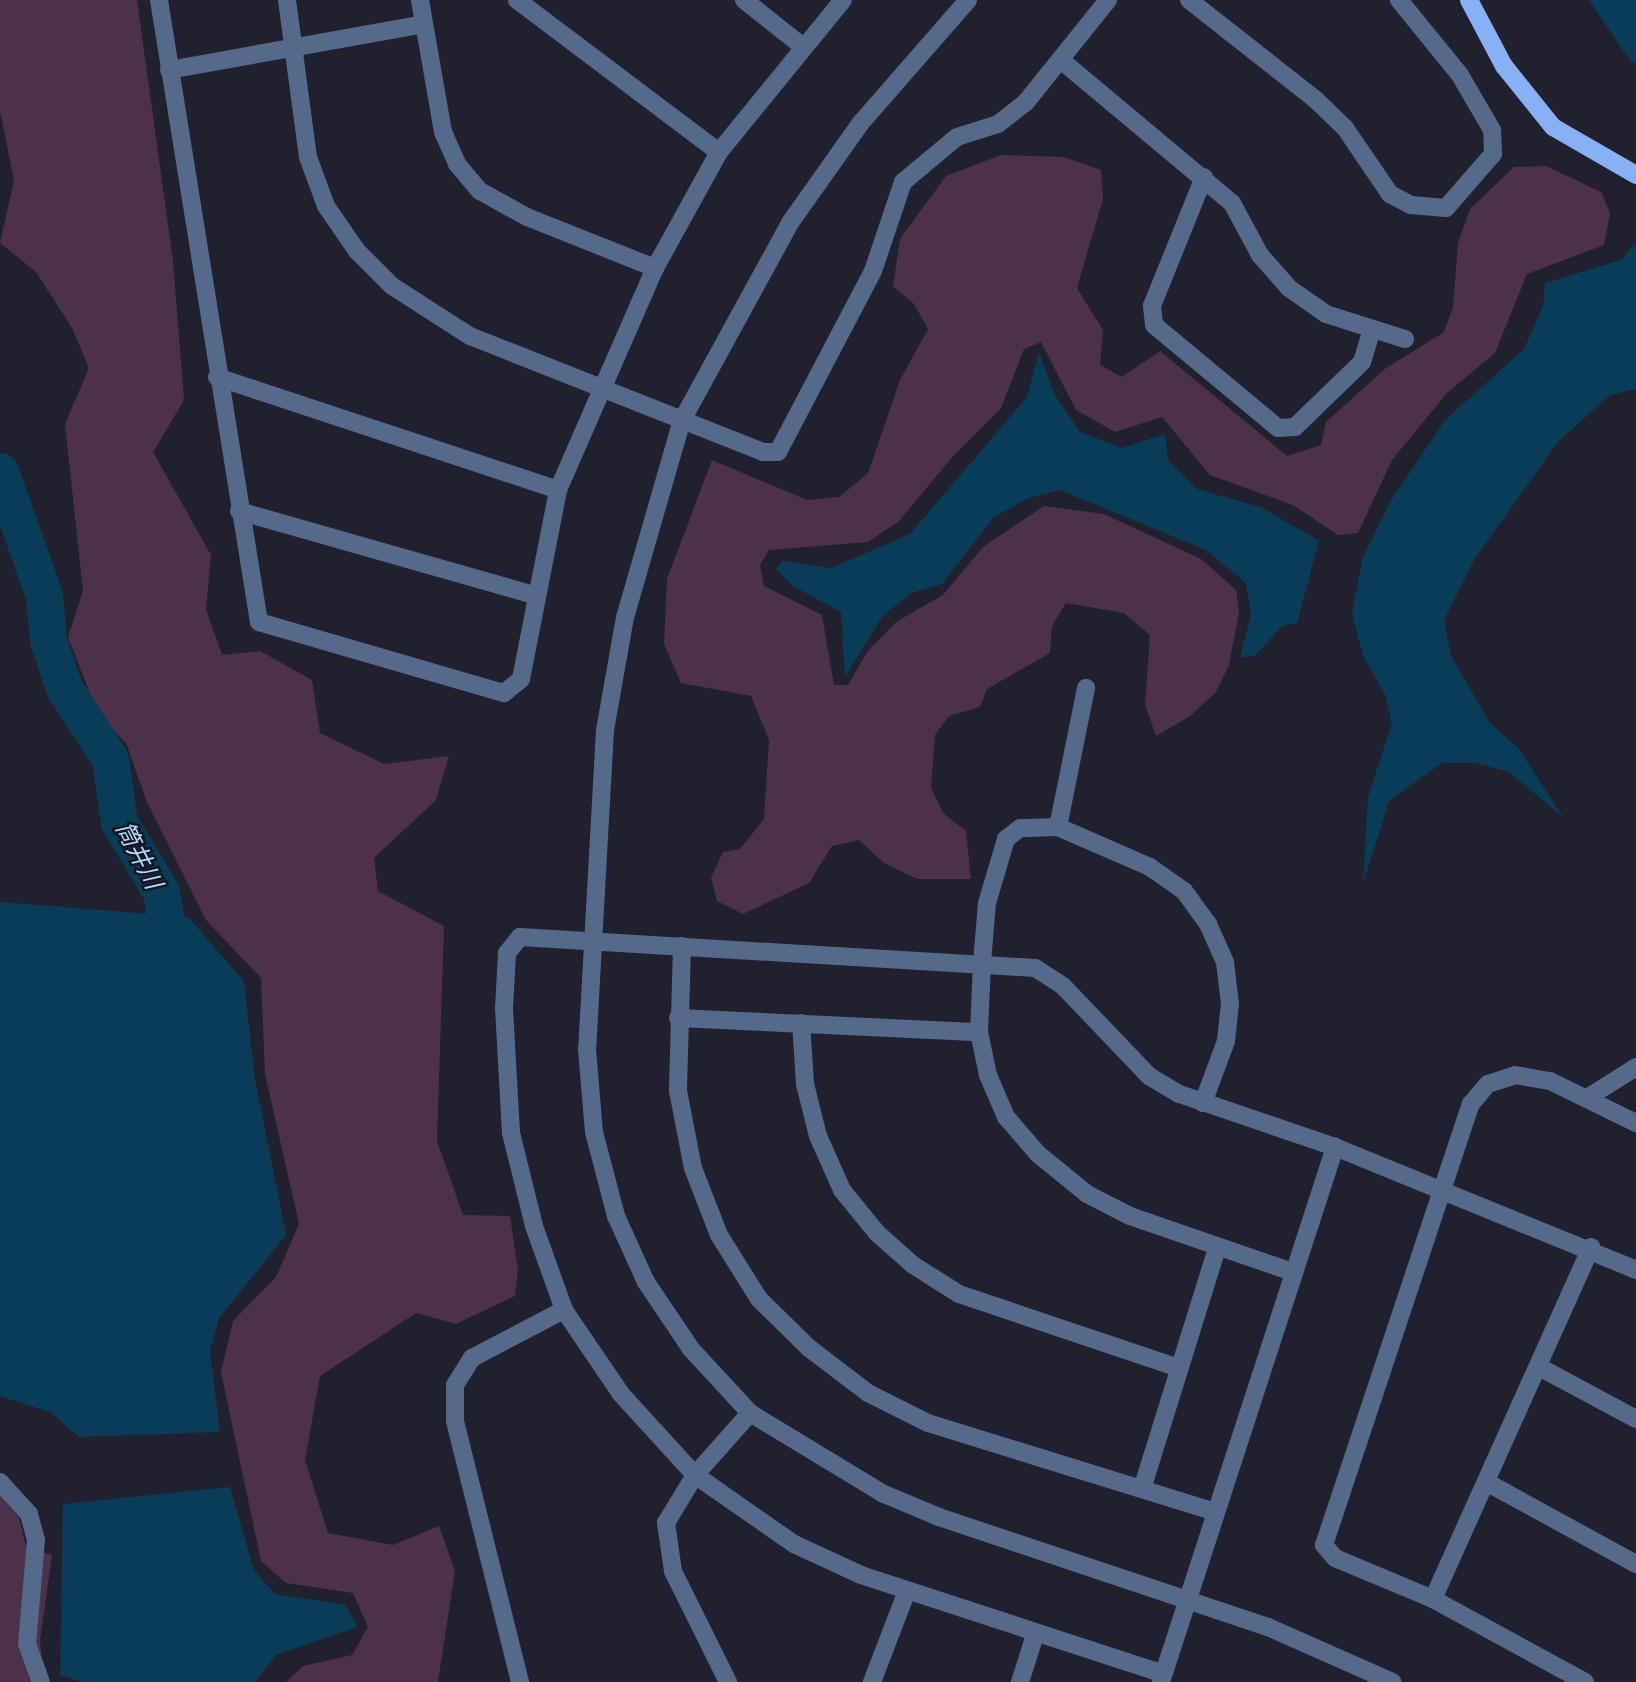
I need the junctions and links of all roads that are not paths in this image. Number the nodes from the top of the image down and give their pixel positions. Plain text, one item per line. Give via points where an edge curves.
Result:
1 (159, 0) edge
2 (287, 0) edge
3 (420, 0) edge
4 (517, 0) edge
5 (744, 0) edge
6 (843, 0) edge
7 (968, 0) edge
8 (1108, 0) edge
9 (1189, 0) edge
10 (1399, 0) edge
11 (1469, 0) edge
12 (424, 24) junction
13 (297, 45) junction
14 (802, 46) junction
15 (1062, 61) junction
16 (169, 69) junction
17 (719, 152) junction
18 (1636, 175) edge
19 (1205, 177) junction
20 (655, 268) junction
21 (1371, 332) junction
22 (1405, 340) dead end
23 (217, 377) junction
24 (599, 387) junction
25 (682, 420) junction
26 (558, 490) junction
27 (239, 511) junction
28 (534, 595) junction
29 (1086, 688) dead end
30 (1058, 827) junction
31 (592, 941) junction
32 (682, 946) junction
33 (982, 963) junction
34 (678, 1018) junction
35 (801, 1023) junction
36 (979, 1032) junction
37 (1636, 1067) edge
38 (1587, 1098) junction
39 (1203, 1103) junction
40 (1636, 1122) edge
41 (1335, 1147) junction
42 (1443, 1187) junction
43 (1591, 1247) junction
44 (1217, 1248) junction
45 (1636, 1270) edge
46 (1293, 1272) junction
47 (564, 1310) junction
48 (1179, 1368) junction
49 (1541, 1368) junction
50 (750, 1413) junction
51 (1636, 1419) edge
52 (695, 1475) junction
53 (0, 1482) edge
54 (1488, 1483) junction
55 (1142, 1489) junction
56 (1216, 1512) junction
57 (1636, 1564) edge
58 (907, 1591) junction
59 (1190, 1599) junction
60 (1433, 1599) junction
61 (1035, 1635) junction
62 (1162, 1678) edge
63 (41, 1682) edge
64 (520, 1682) edge
65 (728, 1682) edge
66 (872, 1682) edge
67 (1020, 1682) edge
68 (1392, 1682) edge
69 (1585, 1682) edge

1 - 16 street
2 - 13 street
3 - 12 street
4 - 17 street
5 - 14 street
6 - 14 street
7 - 25 street via 860,124 790,223
8 - 15 street
9 - 10 street via 1316,100 1345,128 1390,194 1411,205 1446,208 1493,154 1492,130 1460,75
11 - 18 main road via 1504,66 1553,127
12 - 13 street
12 - 20 street via 443,132 457,164 480,191 527,216
13 - 16 street
13 - 24 street via 308,157 326,205 357,251 427,313
14 - 17 street
15 - 19 street
15 - 25 street via 998,124 957,137 903,182 873,271 778,452 763,452
16 - 23 street
17 - 20 street
19 - 21 street via 1232,203 1261,255 1289,288 1326,314
19 - 21 street via 1152,306 1154,325 1278,428 1295,427 1362,362
20 - 24 street
21 - 22 street
23 - 26 street
23 - 27 street
24 - 25 street
24 - 26 street
25 - 31 street via 625,617 609,705
26 - 28 street
27 - 28 street
27 - 28 street via 259,622 504,693 521,679
29 - 30 street
30 - 33 street via 1020,828 1006,839 987,903
30 - 39 street via 1150,867 1184,891 1208,924 1225,962 1230,1004 1226,1041
31 - 32 street
31 - 47 street via 520,937 507,953 504,1068 512,1133 534,1226
31 - 50 street via 587,1049 593,1132 616,1216 646,1282 676,1327
32 - 33 street
32 - 34 street
33 - 36 street
33 - 39 street via 1035,968 1063,986 1149,1076
34 - 35 street
34 - 55 street via 678,1091 693,1168 719,1235 759,1299 809,1348 868,1393 928,1423
35 - 36 street
35 - 48 street via 805,1084 818,1136 842,1190 877,1233 959,1294
36 - 44 street via 988,1075 1006,1116 1038,1154 1087,1194
37 - 38 street
38 - 40 street
38 - 42 street via 1550,1081 1515,1075 1488,1084 1471,1104
39 - 41 street
41 - 42 street
41 - 46 street
42 - 43 street
42 - 60 street via 1324,1545 1335,1558
43 - 45 street
43 - 49 street
44 - 46 street
44 - 48 street
46 - 56 street
47 - 52 street via 621,1394
47 - 64 street via 472,1358 455,1385 454,1420
48 - 55 street
49 - 51 street
49 - 54 street
50 - 52 street
50 - 59 street via 895,1499
52 - 58 street via 794,1544
52 - 65 street via 672,1505 665,1546
53 - 63 street via 29,1514 36,1540 27,1644
54 - 57 street
54 - 60 street
55 - 56 street
56 - 59 street
58 - 61 street
58 - 66 street
59 - 62 street
59 - 68 street
60 - 69 street
61 - 62 street
61 - 67 street

